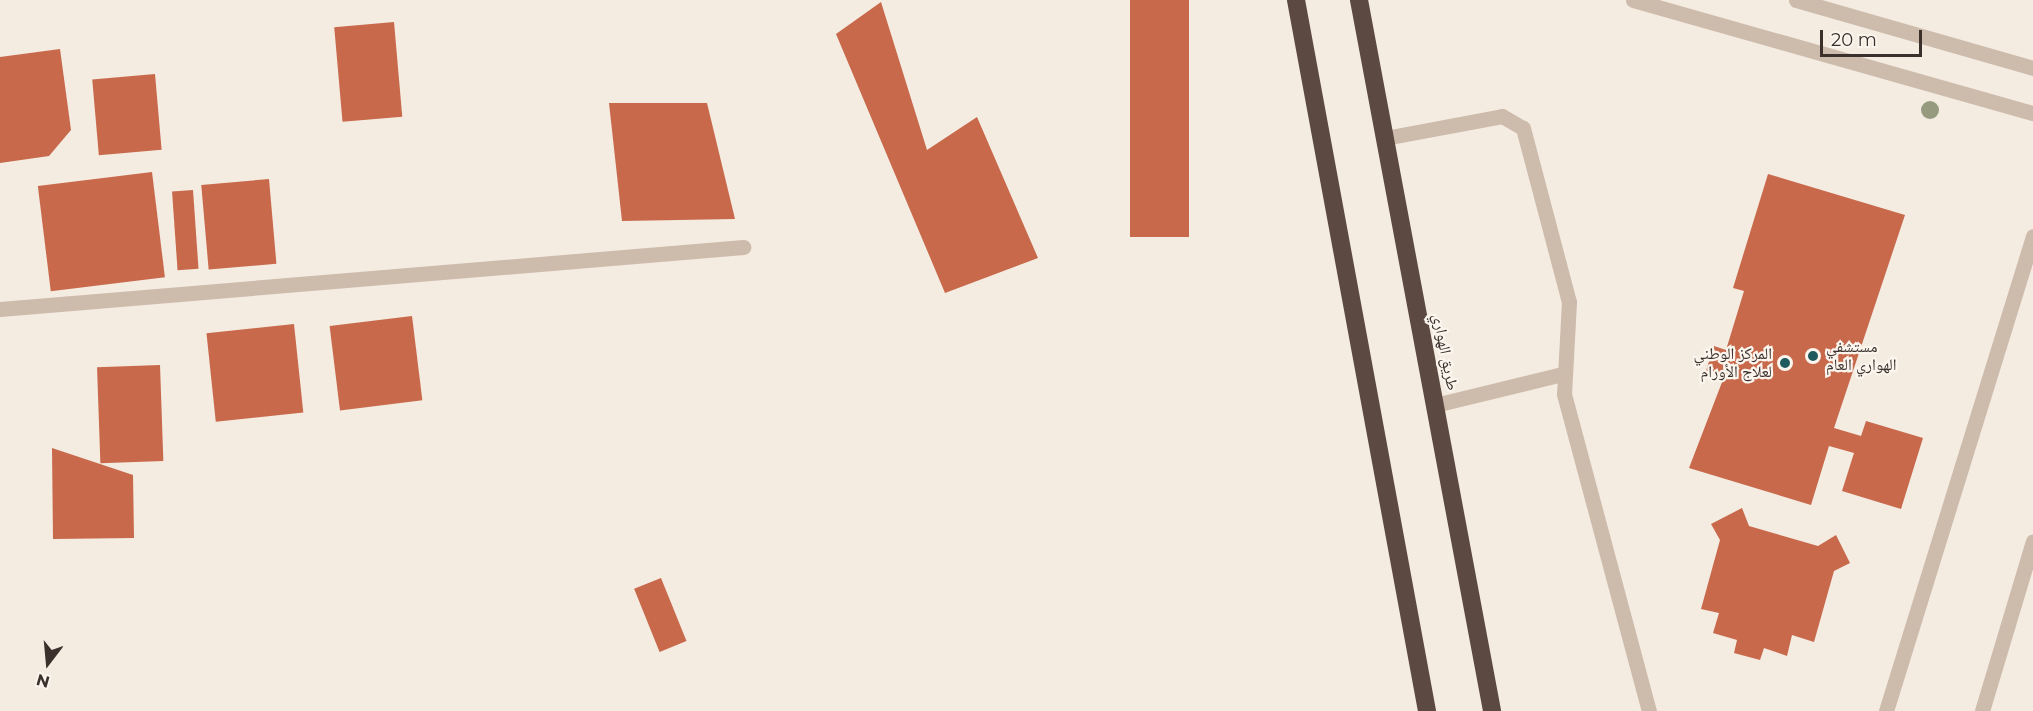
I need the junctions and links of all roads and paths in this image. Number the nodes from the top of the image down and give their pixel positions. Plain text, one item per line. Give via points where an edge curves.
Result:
1 (1296, 0) edge
2 (1359, 0) edge
3 (1633, 0) edge
4 (1796, 0) edge
5 (2033, 68) edge
6 (2033, 113) edge
7 (1384, 138) junction
8 (2033, 236) edge
9 (743, 247) dead end
10 (0, 309) edge
11 (1562, 374) junction
12 (1435, 405) junction
13 (2033, 541) edge
14 (1427, 711) edge
15 (1492, 711) edge
16 (1649, 711) edge
17 (1886, 711) edge
18 (1982, 711) edge

1 - 14 highway
2 - 7 highway, طريق الهواري
3 - 6 street
4 - 5 street
7 - 11 street via 1502,116 1522,128 1569,302
7 - 12 highway, طريق الهواري
8 - 17 street
9 - 10 street
11 - 12 street
11 - 16 street
12 - 15 highway, طريق الهواري
13 - 18 street

